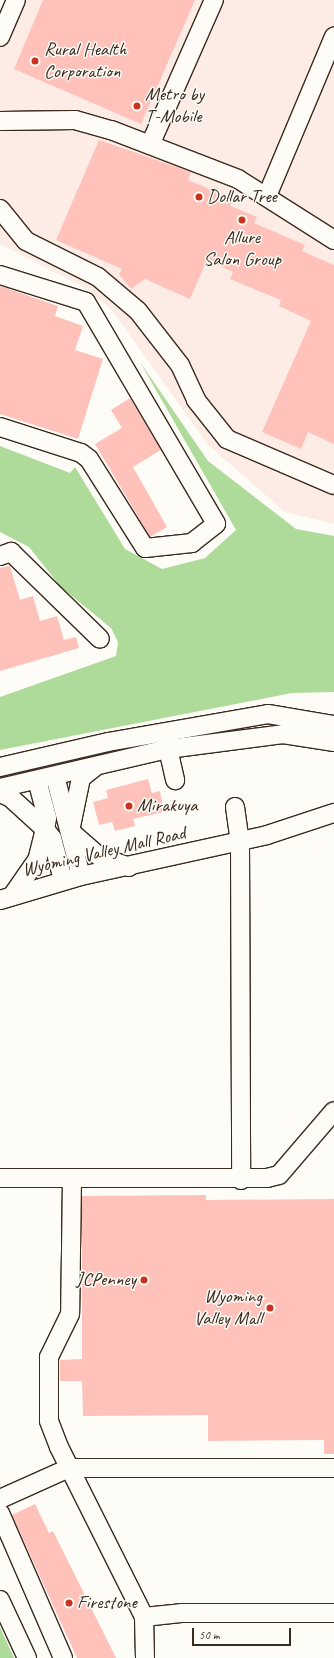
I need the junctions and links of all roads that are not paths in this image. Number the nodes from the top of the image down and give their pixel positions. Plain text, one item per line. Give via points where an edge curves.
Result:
1 (16, 0) edge
2 (214, 0) edge
3 (0, 37) edge
4 (334, 37) edge
5 (0, 121) edge
6 (150, 145) junction
7 (267, 196) junction
8 (0, 209) edge
9 (334, 240) edge
10 (0, 275) edge
11 (0, 427) edge
12 (334, 486) edge
13 (0, 556) edge
14 (100, 639) dead end
15 (334, 725) edge
16 (284, 734) junction
17 (334, 742) edge
18 (168, 749) junction
19 (334, 750) edge
20 (104, 764) junction
21 (0, 767) edge
22 (55, 776) junction
23 (38, 780) junction
24 (175, 780) dead end
25 (0, 788) edge
26 (0, 793) edge
27 (235, 806) dead end
28 (331, 812) edge
29 (45, 829) junction
30 (70, 831) junction
31 (240, 842) junction
32 (129, 867) junction
33 (81, 876) junction
34 (63, 880) junction
35 (6, 898) edge
36 (334, 1111) edge
37 (0, 1178) edge
38 (72, 1179) junction
39 (241, 1180) junction
40 (69, 1468) junction
41 (334, 1468) edge
42 (0, 1500) edge
43 (0, 1514) edge
44 (0, 1600) edge
45 (334, 1613) edge
46 (144, 1617) junction
47 (28, 1658) edge
48 (63, 1658) edge
49 (145, 1658) edge

1 - 3 street
2 - 6 street
4 - 7 street
5 - 6 street via 75,120
6 - 7 street via 238,179
7 - 9 street
8 - 12 street via 26,242 98,277 138,311 180,365 196,400 227,439
10 - 11 street via 86,302 216,524 192,543 145,548 89,459 81,453
13 - 14 street via 11,552
15 - 21 street via 268,714 108,742
16 - 17 street
16 - 18 street
16 - 19 street
18 - 20 street
18 - 24 street
20 - 22 street
20 - 30 street via 88,770 80,778
22 - 23 street
22 - 30 street
23 - 25 street
23 - 29 street via 47,818
26 - 29 street via 12,798
27 - 31 street
28 - 31 street, Wyoming Valley Mall Road
29 - 34 street via 52,838
29 - 35 street via 37,860
30 - 32 street via 99,856
30 - 33 street
31 - 32 street, Wyoming Valley Mall Road
31 - 39 street
32 - 33 street, Wyoming Valley Mall Road
33 - 34 street, Wyoming Valley Mall Road
34 - 35 street, Wyoming Valley Mall Road
36 - 39 street via 279,1175
37 - 38 street
38 - 39 street
38 - 40 street via 70,1314 49,1357 50,1421
40 - 41 street
40 - 42 street
40 - 46 street
43 - 48 street
44 - 47 street
45 - 46 street via 181,1613
46 - 49 street

